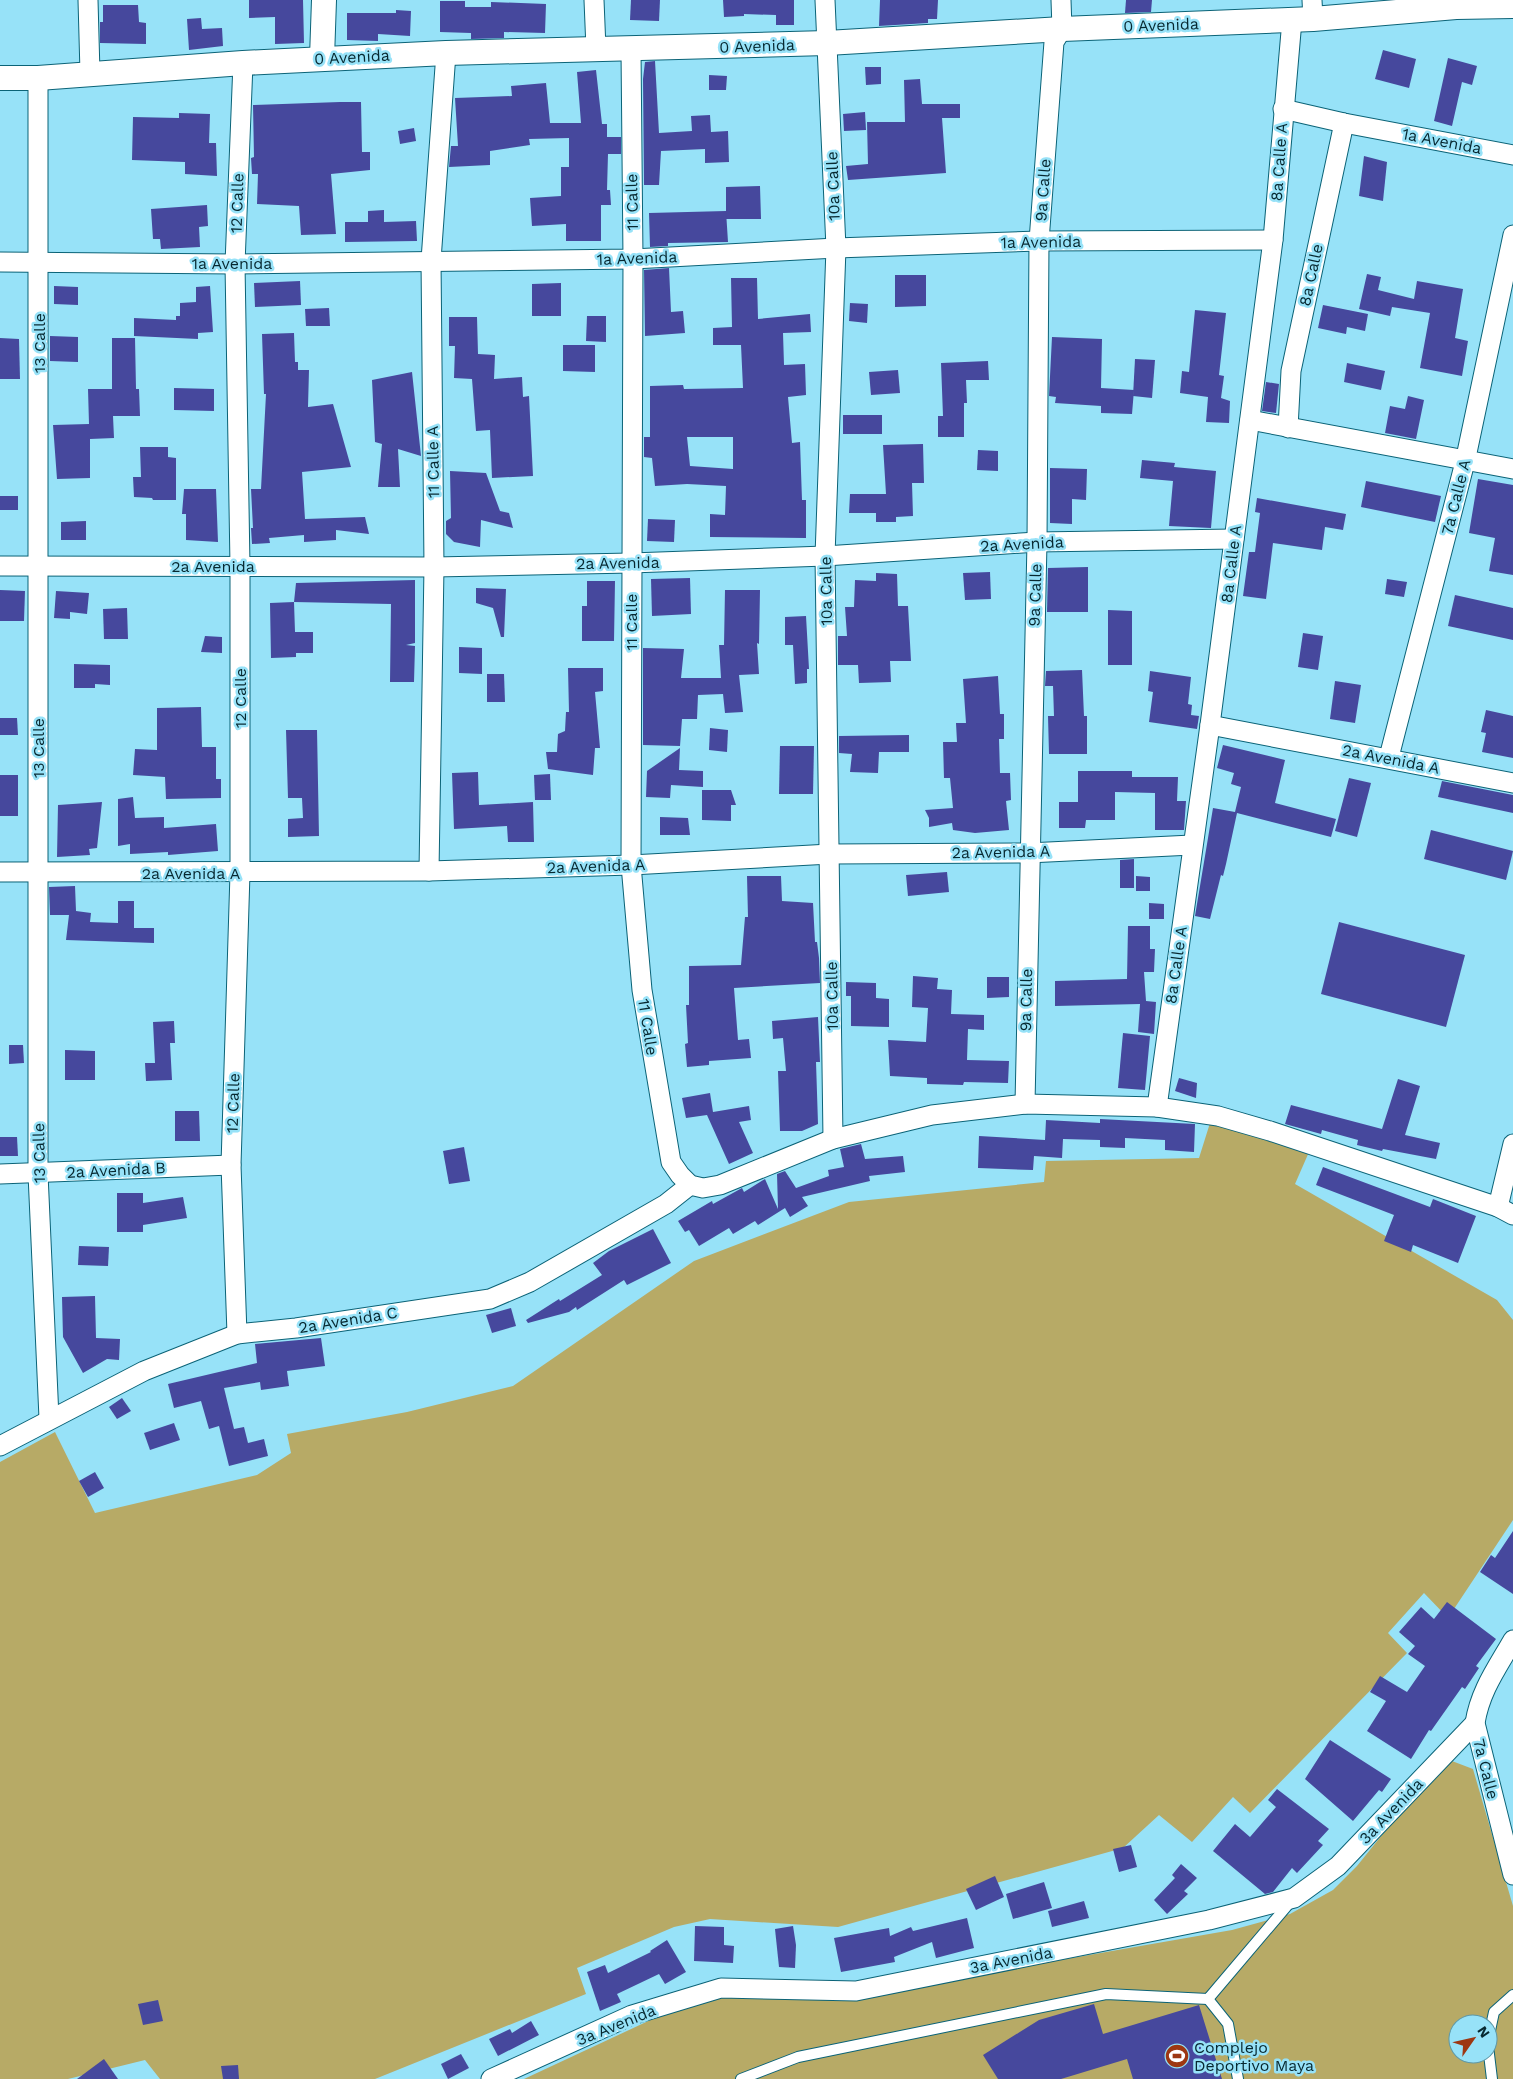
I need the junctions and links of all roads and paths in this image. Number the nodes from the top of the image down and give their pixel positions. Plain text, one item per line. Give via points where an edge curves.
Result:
1 (88, 0) edge
2 (324, 0) edge
3 (594, 0) edge
4 (825, 0) edge
5 (1061, 0) edge
6 (1457, 4) edge
7 (1513, 6) edge
8 (1306, 13) edge
9 (1062, 29) junction
10 (827, 44) junction
11 (596, 49) junction
12 (631, 50) junction
13 (446, 53) junction
14 (322, 58) junction
15 (243, 63) junction
16 (90, 74) junction
17 (0, 78) edge
18 (38, 78) junction
19 (1283, 109) junction
20 (1344, 123) junction
21 (1513, 155) edge
22 (1513, 235) edge
23 (1273, 240) junction
24 (1039, 241) junction
25 (836, 248) junction
26 (633, 259) junction
27 (431, 260) junction
28 (39, 261) junction
29 (0, 262) edge
30 (234, 264) junction
31 (1250, 420) junction
32 (1288, 428) junction
33 (1466, 462) junction
34 (1513, 469) edge
35 (1234, 539) junction
36 (1037, 542) junction
37 (825, 556) junction
38 (631, 563) junction
39 (38, 565) junction
40 (0, 566) edge
41 (240, 566) junction
42 (434, 567) junction
43 (1210, 725) junction
44 (1389, 758) junction
45 (1513, 783) edge
46 (1192, 845) junction
47 (1028, 853) junction
48 (830, 854) junction
49 (631, 865) junction
50 (429, 871) junction
51 (0, 872) edge
52 (38, 873) junction
53 (240, 873) junction
54 (1025, 1104) junction
55 (1157, 1107) junction
56 (833, 1139) junction
57 (1513, 1144) edge
58 (231, 1165) junction
59 (0, 1174) edge
60 (38, 1174) junction
61 (690, 1185) junction
62 (1505, 1211) edge
63 (237, 1334) junction
64 (49, 1418) junction
65 (0, 1446) edge
66 (1513, 1640) edge
67 (1505, 1665) edge
68 (1475, 1723) junction
69 (1513, 1875) edge
70 (1294, 1898) junction
71 (1513, 1995) edge
72 (1208, 1998) junction
73 (1494, 2014) edge
74 (1490, 2064) edge
75 (491, 2079) edge
76 (741, 2079) edge
77 (1238, 2079) edge
78 (1492, 2079) edge

1 - 16 street
2 - 14 street
3 - 11 street
4 - 10 street, 10a Calle
5 - 9 street
6 - 7 street, 0 Avenida
6 - 8 street, 0 Avenida
8 - 9 street, 0 Avenida
8 - 19 street, 8a Calle A
9 - 10 street, 0 Avenida
9 - 24 street, 9a Calle via 1054,42
10 - 12 street, 0 Avenida
10 - 25 street, 10a Calle
11 - 12 street, 0 Avenida
11 - 13 street, 0 Avenida
12 - 26 street, 11 Calle
13 - 14 street, 0 Avenida
13 - 27 street, 11 Calle A
14 - 15 street, 0 Avenida
15 - 16 street, 0 Avenida
15 - 30 street, 12 Calle
16 - 18 street, 0 Avenida
17 - 18 street, 0 Avenida
18 - 28 street, 13 Calle
19 - 20 street, 1a Avenida
19 - 23 street, 8a Calle A
20 - 21 street, 1a Avenida
20 - 32 street, 8a Calle via 1291,371
22 - 33 street, 7a Calle A
23 - 24 street, 1a Avenida
23 - 31 street, 8a Calle A
24 - 25 street, 1a Avenida
24 - 36 street, 9a Calle
25 - 26 street, 1a Avenida
25 - 37 street, 10a Calle
26 - 27 street, 1a Avenida
26 - 38 street, 11 Calle
27 - 30 street, 1a Avenida
27 - 42 street, 11 Calle A
28 - 29 street, 1a Avenida
28 - 30 street, 1a Avenida
28 - 39 street, 13 Calle
30 - 41 street, 12 Calle
31 - 32 street
31 - 35 street, 8a Calle A
32 - 33 street
33 - 34 street
33 - 44 street, 7a Calle A
35 - 36 street, 2a Avenida
35 - 43 street, 8a Calle A
36 - 37 street, 2a Avenida
36 - 47 street, 9a Calle
37 - 38 street, 2a Avenida
37 - 48 street, 10a Calle
38 - 42 street, 2a Avenida
38 - 49 street, 11 Calle
39 - 40 street, 2a Avenida
39 - 41 street, 2a Avenida
39 - 52 street, 13 Calle
41 - 42 street, 2a Avenida
41 - 53 street, 12 Calle
42 - 50 street, 11 Calle A
43 - 44 street, 2a Avenida A
43 - 46 street, 8a Calle A
44 - 45 street, 2a Avenida A
46 - 47 street, 2a Avenida A
46 - 55 street, 8a Calle A
47 - 48 street, 2a Avenida A
47 - 54 street, 9a Calle
48 - 49 street, 2a Avenida A
48 - 56 street, 10a Calle
49 - 50 street, 2a Avenida A
49 - 61 street, 11 Calle via 642,990 664,1128 671,1162
50 - 53 street, 2a Avenida A
51 - 52 street, 2a Avenida A
52 - 53 street, 2a Avenida A
52 - 60 street, 13 Calle
53 - 58 street, 12 Calle
54 - 55 street
54 - 56 street via 932,1116
55 - 62 street via 1218,1116 1270,1131
56 - 61 street via 720,1185 703,1188
57 - 62 street
58 - 60 street, 2a Avenida B
58 - 63 street, 12 Calle
59 - 60 street, 2a Avenida B
60 - 64 street, 13 Calle
61 - 63 street, 2a Avenida C via 666,1204 530,1282 490,1298
63 - 64 street, 2a Avenida C via 144,1371
64 - 65 street, 2a Avenida C
66 - 67 street, 7a Calle
67 - 68 street, 7a Calle via 1478,1703
68 - 69 street, 7a Calle
68 - 70 street, 3a Avenida via 1338,1866
70 - 72 lane
70 - 75 street, 3a Avenida via 1210,1920 856,1990 721,1988 632,2015
71 - 73 lane
72 - 76 lane via 1106,1994 798,2058
72 - 77 lane via 1228,2024
74 - 78 lane

